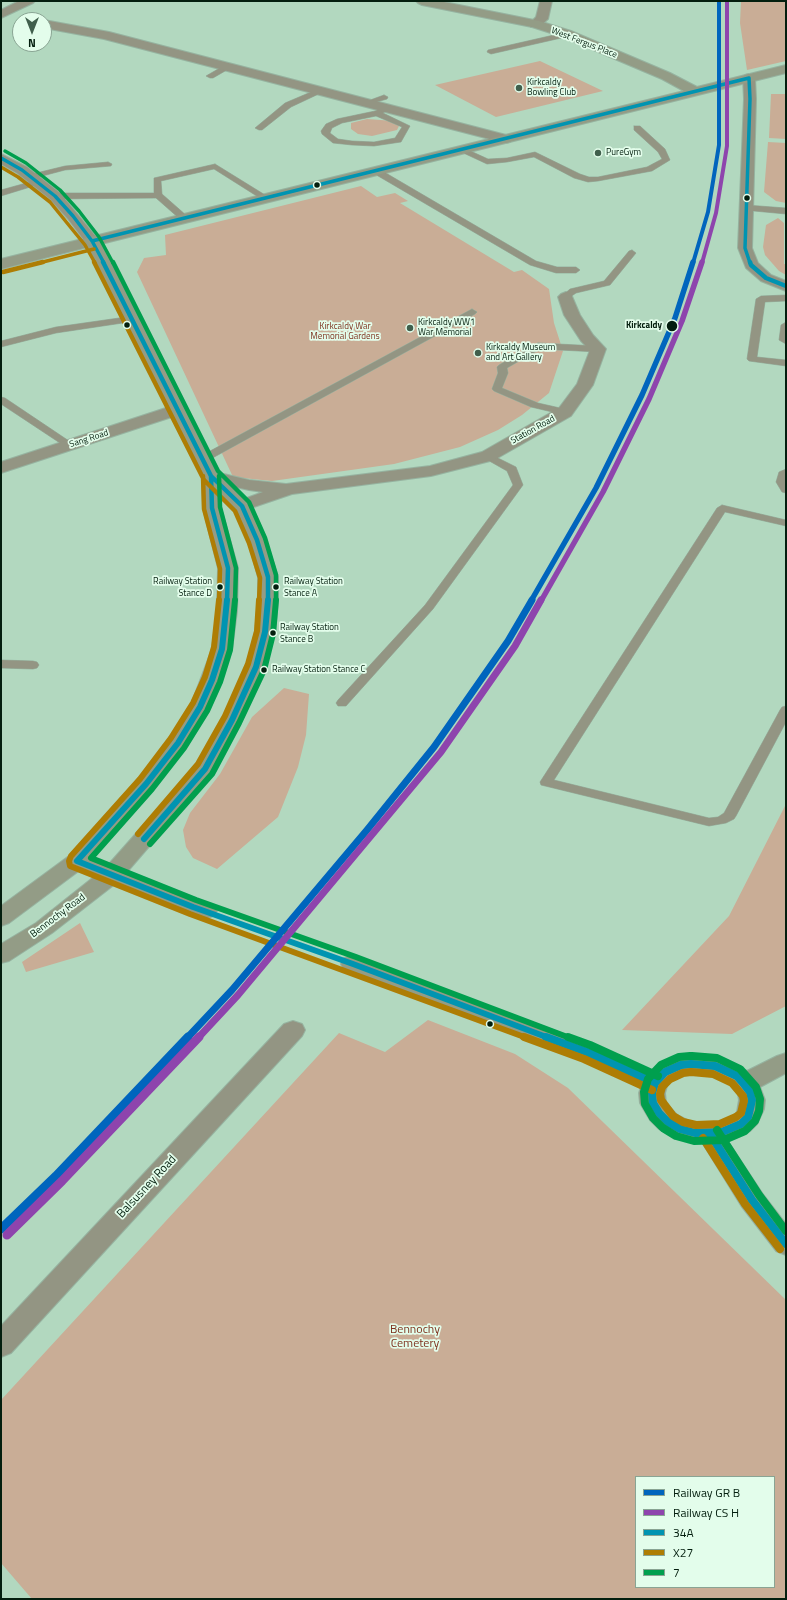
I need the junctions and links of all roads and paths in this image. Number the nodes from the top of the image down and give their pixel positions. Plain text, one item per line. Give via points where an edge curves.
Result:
1 (29, 1) edge
2 (422, 1) edge
3 (546, 1) edge
4 (1, 16) edge
5 (12, 19) edge
6 (535, 24) junction
7 (52, 25) edge
8 (567, 34) junction
9 (491, 52) dead end
10 (228, 67) junction
11 (786, 69) edge
12 (210, 76) dead end
13 (749, 78) junction
14 (321, 91) junction
15 (694, 91) junction
16 (383, 106) junction
17 (259, 128) dead end
18 (637, 128) dead end
19 (505, 139) junction
20 (461, 150) junction
21 (1, 158) edge
22 (108, 164) dead end
23 (376, 170) junction
24 (34, 179) junction
25 (1, 193) edge
26 (158, 195) junction
27 (55, 196) junction
28 (266, 198) junction
29 (746, 208) junction
30 (786, 210) edge
31 (184, 218) junction
32 (92, 241) junction
33 (632, 253) dead end
34 (1, 264) edge
35 (576, 270) dead end
36 (786, 286) edge
37 (566, 297) joint
38 (786, 298) edge
39 (472, 312) dead end
40 (133, 319) junction
41 (786, 325) edge
42 (786, 341) edge
43 (1, 344) edge
44 (598, 349) junction
45 (786, 363) edge
46 (1, 400) edge
47 (178, 409) junction
48 (565, 412) junction
49 (70, 445) junction
50 (488, 456) junction
51 (207, 467) junction
52 (1, 468) edge
53 (786, 472) edge
54 (289, 490) junction
55 (786, 490) edge
56 (242, 506) junction
57 (786, 523) edge
58 (1, 664) edge
59 (33, 665) dead end
60 (342, 703) dead end
61 (786, 710) edge
62 (77, 861) junction
63 (112, 875) junction
64 (205, 911) dead end
65 (1, 918) edge
66 (1, 955) edge
67 (352, 964) dead end
68 (293, 1030) dead end
69 (786, 1062) edge
70 (655, 1083) junction
71 (744, 1084) junction
72 (710, 1134) junction
73 (786, 1244) edge
74 (1, 1345) edge

1 - 4 street
2 - 6 main road, West Fergus Place
3 - 6 street via 542,19
4 - 5 street
6 - 8 main road, West Fergus Place
7 - 10 street via 105,35
8 - 9 lane
8 - 15 main road, West Fergus Place via 666,76
10 - 12 lane
10 - 14 street
11 - 13 main road
13 - 15 main road
13 - 29 street
14 - 16 street
14 - 17 lane via 288,105
15 - 19 main road
16 - 16 lane via 406,126 398,140 374,144 352,143 336,140 326,134 329,126
16 - 19 street
18 - 20 lane via 662,151 666,160 649,169 598,179 588,180 577,176 535,154 488,162
19 - 20 main road
20 - 23 main road
21 - 24 street
22 - 24 lane via 65,168
23 - 28 main road
23 - 35 lane via 533,263 556,270
24 - 25 lane
24 - 27 street
26 - 27 lane
26 - 28 lane via 158,180 215,166
26 - 31 lane
27 - 32 street
28 - 31 main road
29 - 30 lane
29 - 36 street via 745,248 751,265 766,278
31 - 32 main road
32 - 34 main road
32 - 40 main road, Bennochy Road
33 - 37 lane via 607,283 573,291
37 - 44 street via 572,315 587,338
38 - 45 lane via 761,299 752,359
39 - 51 lane
40 - 43 lane via 56,330
40 - 47 main road, Bennochy Road
41 - 42 lane
44 - 48 street, Station Road via 585,385
44 - 48 lane via 538,346 502,367 503,373 497,389 535,405
46 - 49 lane
47 - 49 street, Sang Road
47 - 51 main road, Bennochy Road
48 - 50 street, Station Road
49 - 52 street, Sang Road
50 - 54 street, Station Road via 431,471
50 - 60 lane via 512,469 518,485 429,607
51 - 54 street, Station Road via 249,485
51 - 56 main road, Bennochy Road
51 - 62 main road, Bennochy Road via 212,508 228,568 227,611 222,648 212,680 200,707 178,743 146,784
53 - 55 lane via 781,482
54 - 56 street, Station Road
56 - 63 main road, Bennochy Road via 257,540 268,577 265,632 256,667 232,720 205,769
57 - 61 lane via 722,508 546,782 709,822 721,820 729,816
58 - 59 lane
62 - 63 main road
62 - 65 main road, Bennochy Road
63 - 64 main road
63 - 66 main road, Bennochy Road via 44,928
67 - 70 main road via 587,1052
68 - 74 street, Balsusney Road
69 - 71 main road
70 - 71 main road via 673,1068 703,1064 727,1070
70 - 72 main road via 653,1103 664,1118 680,1129
71 - 72 main road via 752,1100 748,1117 732,1129
72 - 73 main road via 752,1200

